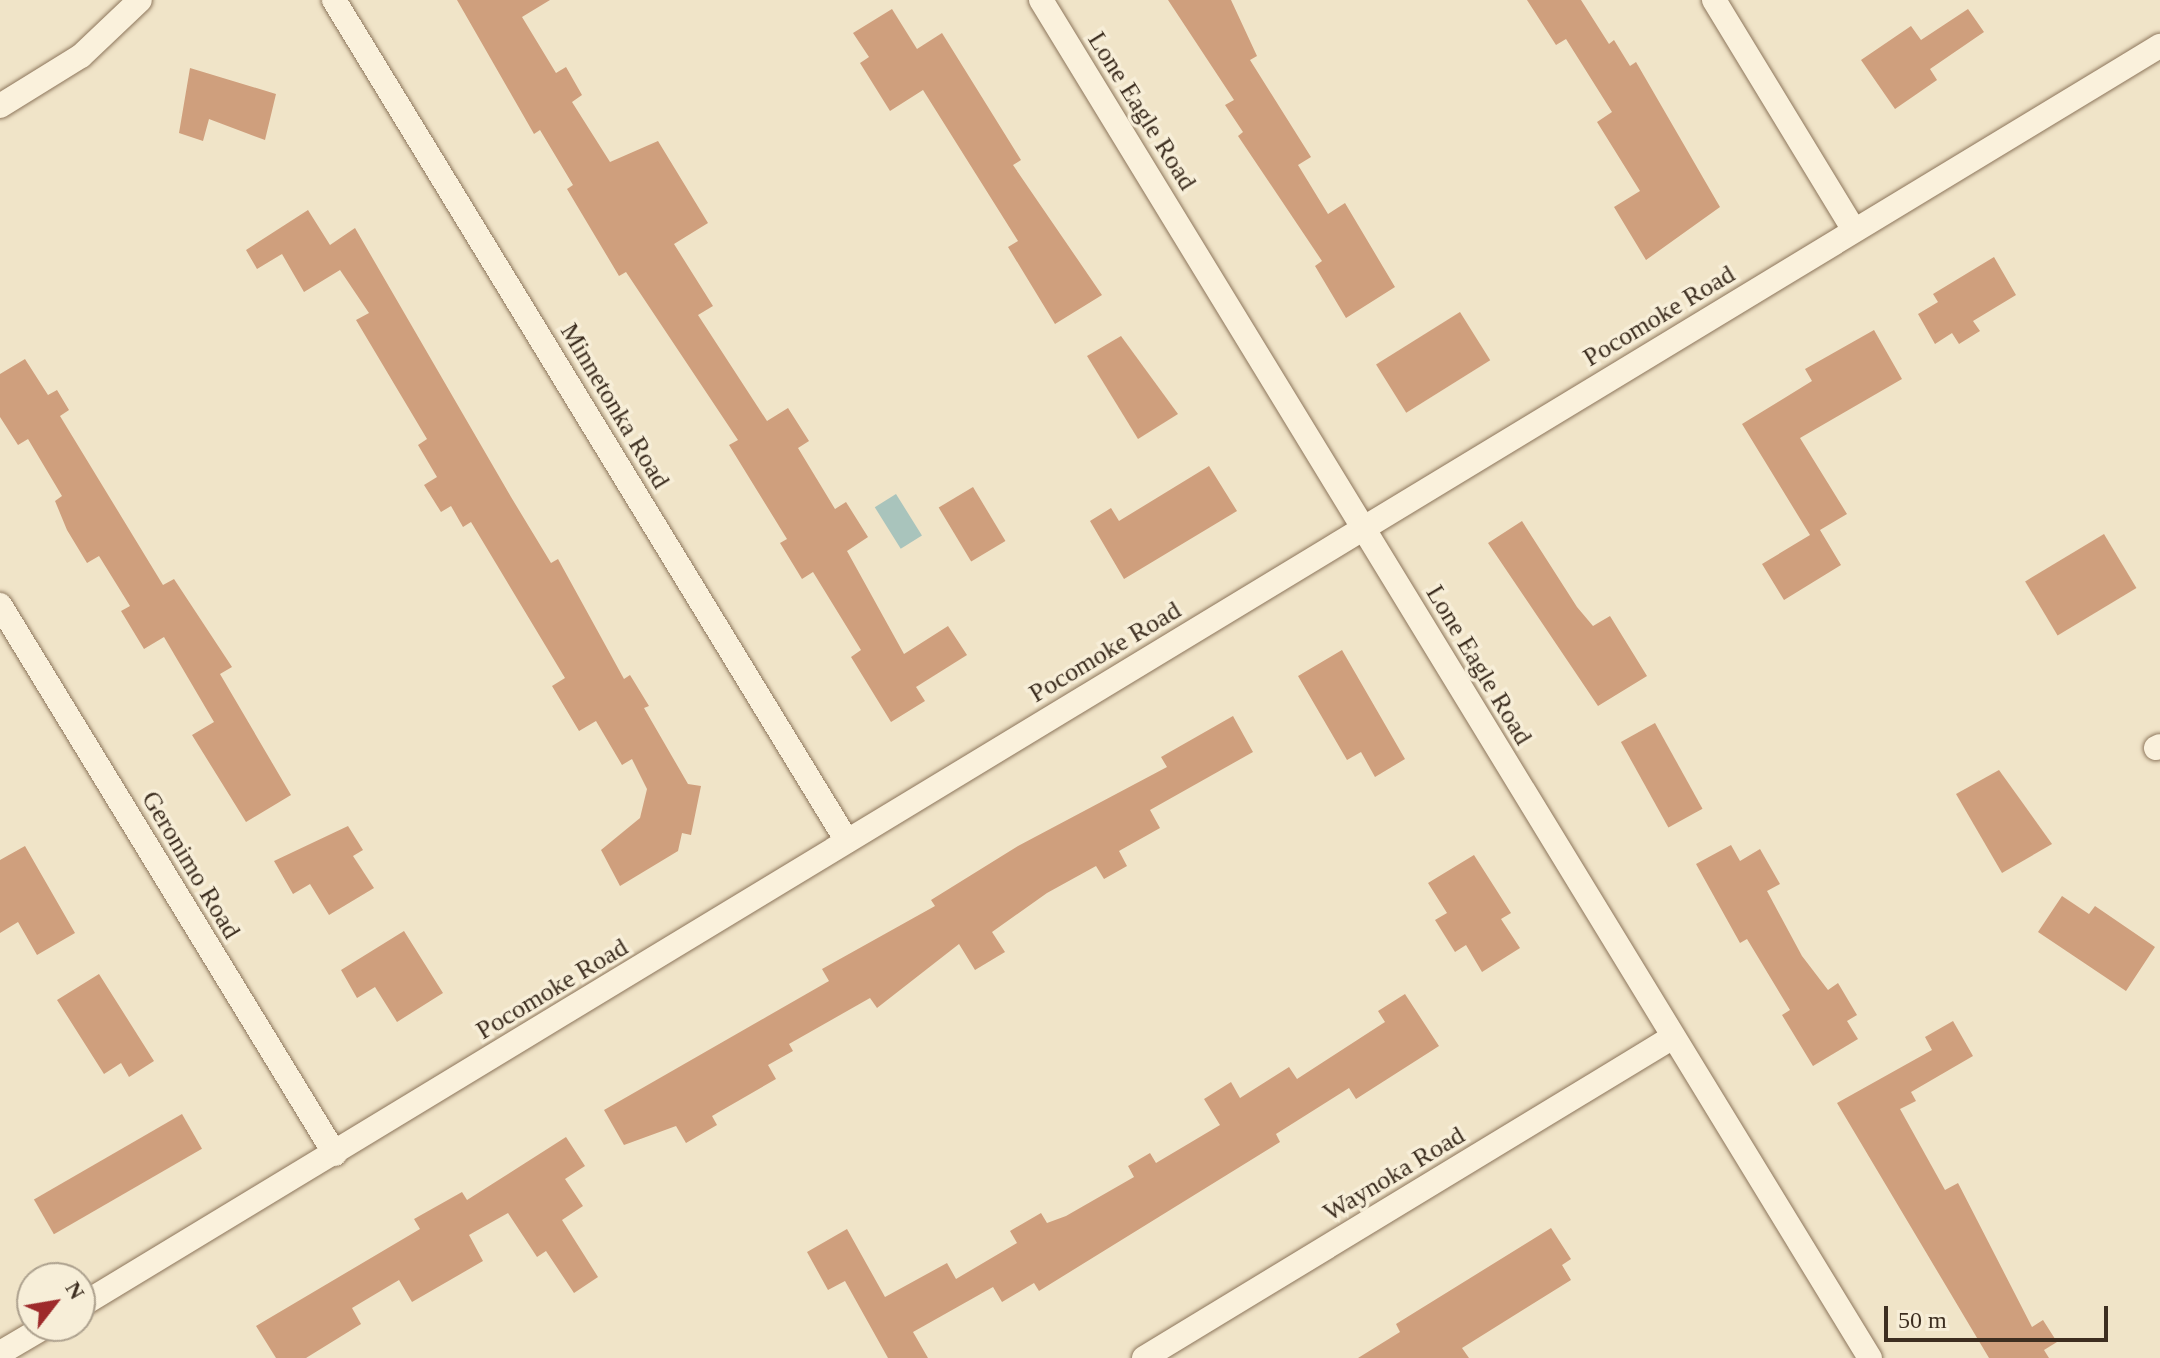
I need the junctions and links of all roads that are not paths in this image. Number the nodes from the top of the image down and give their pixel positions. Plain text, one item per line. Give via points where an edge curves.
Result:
1 (140, 0) edge
2 (334, 0) edge
3 (1041, 0) edge
4 (1714, 0) edge
5 (2160, 46) edge
6 (0, 106) edge
7 (1854, 230) junction
8 (1363, 528) junction
9 (0, 605) edge
10 (847, 841) junction
11 (1673, 1037) junction
12 (335, 1154) junction
13 (96, 1296) edge
14 (19, 1342) edge
15 (0, 1353) edge
16 (1144, 1358) edge
17 (1870, 1358) edge

1 - 6 street via 81,56
2 - 10 street, Minnetonka Road
3 - 8 street, Lone Eagle Road
4 - 7 street
5 - 7 street, Pocomoke Road
7 - 8 street, Pocomoke Road
8 - 10 street, Pocomoke Road
8 - 11 street, Lone Eagle Road
9 - 12 street, Geronimo Road
10 - 12 street, Pocomoke Road
11 - 16 street, Waynoka Road
11 - 17 street, Lone Eagle Road
12 - 13 street, Pocomoke Road
14 - 15 street

